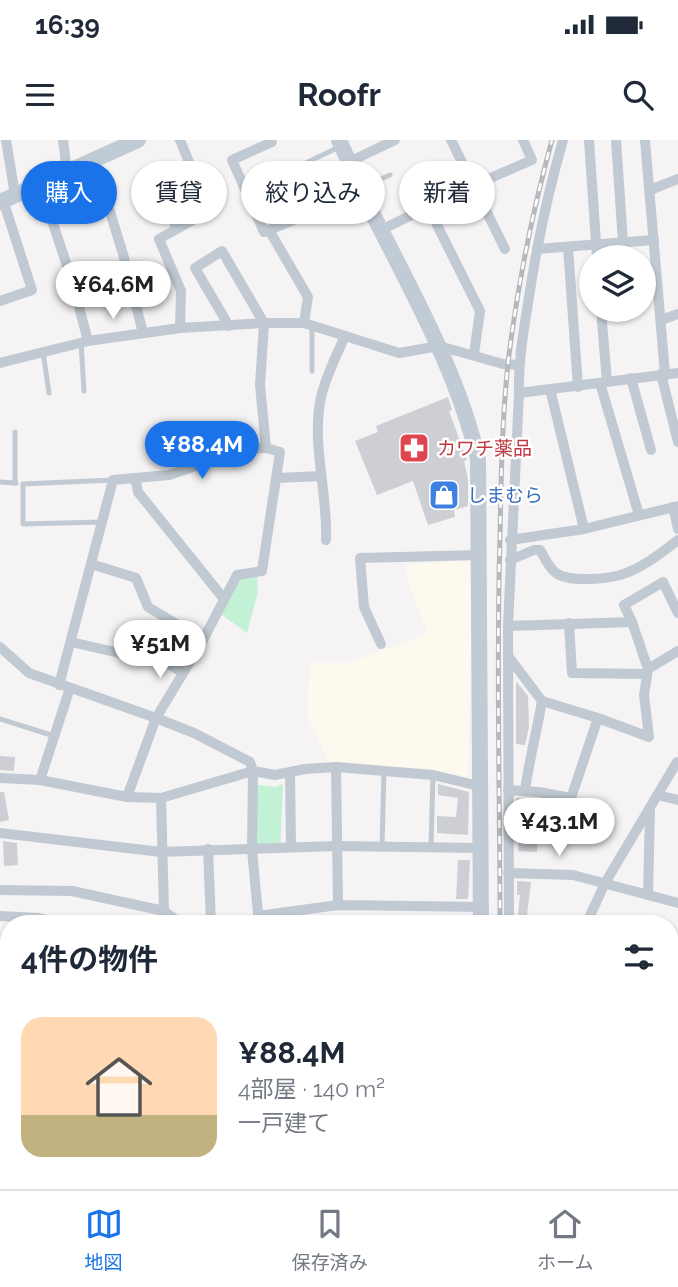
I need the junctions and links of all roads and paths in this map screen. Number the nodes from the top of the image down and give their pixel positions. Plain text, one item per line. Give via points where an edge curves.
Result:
1 (6, 140) edge
2 (63, 140) edge
3 (138, 140) edge
4 (180, 140) edge
5 (271, 140) edge
6 (395, 140) edge
7 (451, 140) edge
8 (523, 140) edge
9 (563, 140) edge
10 (589, 140) edge
11 (616, 140) edge
12 (645, 140) edge
13 (340, 143) edge
14 (94, 160) joint
15 (66, 161) edge
16 (307, 161) edge
17 (349, 161) edge
18 (351, 161) edge
19 (462, 161) edge
20 (390, 175) dead end
21 (495, 176) edge
22 (385, 178) edge
23 (678, 179) edge
24 (650, 190) junction
25 (6, 199) edge
26 (53, 224) edge
27 (172, 224) edge
28 (283, 224) edge
29 (378, 224) edge
30 (493, 224) edge
31 (175, 230) junction
32 (269, 230) junction
33 (381, 230) junction
34 (654, 240) junction
35 (623, 242) junction
36 (596, 244) junction
37 (623, 245) edge
38 (569, 247) junction
39 (505, 249) dead end
40 (537, 249) junction
41 (0, 301) edge
42 (678, 314) edge
43 (660, 320) junction
44 (602, 322) edge
45 (264, 323) junction
46 (308, 324) junction
47 (229, 326) junction
48 (180, 328) junction
49 (143, 333) junction
50 (345, 336) junction
51 (85, 341) junction
52 (439, 346) junction
53 (43, 351) junction
54 (474, 354) junction
55 (0, 363) edge
56 (518, 365) junction
57 (312, 371) dead end
58 (678, 373) edge
59 (663, 374) junction
60 (631, 378) junction
61 (604, 382) junction
62 (578, 387) junction
63 (550, 389) junction
64 (84, 391) dead end
65 (49, 393) dead end
66 (519, 393) junction
67 (676, 425) edge
68 (15, 432) dead end
69 (678, 442) edge
70 (266, 449) junction
71 (651, 450) dead end
72 (321, 475) junction
73 (135, 478) junction
74 (277, 478) junction
75 (113, 480) junction
76 (0, 482) edge
77 (15, 483) junction
78 (23, 484) junction
79 (676, 506) edge
80 (639, 515) junction
81 (102, 522) junction
82 (584, 528) junction
83 (678, 529) edge
84 (326, 540) dead end
85 (510, 540) junction
86 (678, 540) edge
87 (479, 555) junction
88 (510, 559) junction
89 (91, 564) junction
90 (224, 599) junction
91 (678, 613) edge
92 (632, 622) junction
93 (569, 623) junction
94 (508, 626) junction
95 (203, 640) junction
96 (71, 642) junction
97 (381, 644) dead end
98 (0, 647) edge
99 (678, 651) edge
100 (508, 656) junction
101 (647, 672) junction
102 (183, 673) junction
103 (64, 687) junction
104 (542, 701) junction
105 (156, 718) junction
106 (598, 718) junction
107 (0, 719) edge
108 (54, 736) junction
109 (677, 762) edge
110 (336, 767) junction
111 (384, 770) junction
112 (254, 771) junction
113 (290, 774) junction
114 (433, 775) junction
115 (0, 778) edge
116 (40, 780) junction
117 (479, 786) junction
118 (508, 790) junction
119 (525, 791) junction
120 (657, 795) junction
121 (127, 797) junction
122 (161, 799) junction
123 (678, 800) edge
124 (650, 807) junction
125 (0, 833) edge
126 (337, 846) junction
127 (291, 847) junction
128 (382, 847) junction
129 (431, 847) junction
130 (480, 848) junction
131 (208, 849) junction
132 (253, 850) junction
133 (161, 852) junction
134 (508, 873) junction
135 (605, 883) junction
136 (0, 890) edge
137 (648, 895) junction
138 (678, 903) edge
139 (338, 905) junction
140 (482, 907) junction
141 (164, 911) junction
142 (170, 915) edge
143 (212, 915) edge
144 (258, 915) edge
145 (285, 915) edge
146 (482, 915) edge
147 (509, 915) edge
148 (590, 915) edge

1 - 25 street
2 - 15 street
3 - 14 street
4 - 31 street via 209,211
5 - 32 street via 232,160 264,232
6 - 18 street
7 - 19 street
8 - 21 street via 532,160
9 - 40 street
10 - 36 street
11 - 35 street
12 - 24 street
13 - 16 lane
13 - 17 street
14 - 49 street
20 - 22 lane
23 - 24 street
24 - 34 street
25 - 41 street via 32,289
26 - 51 street
27 - 31 lane
28 - 32 street
29 - 33 street
30 - 39 street
31 - 48 street via 159,239 181,291
32 - 46 street via 307,297
33 - 52 street
33 - 54 street via 428,207 480,311
34 - 35 street
34 - 43 street
35 - 36 street
35 - 37 street
36 - 38 street
38 - 40 street
38 - 62 street
40 - 56 street
42 - 43 street
43 - 59 street
44 - 61 street
45 - 46 street
45 - 47 street
45 - 47 street via 222,251 195,268
45 - 70 street via 260,385
46 - 50 street
46 - 57 lane
47 - 48 street
48 - 49 street
49 - 51 street
50 - 52 street via 399,353
50 - 72 street via 321,399
51 - 53 street
51 - 64 lane
52 - 54 street
52 - 87 street via 478,458
53 - 55 street
53 - 65 lane
54 - 56 street
56 - 66 street
58 - 59 street
59 - 60 street
59 - 67 street
60 - 61 street
60 - 71 street
61 - 62 street
61 - 80 street
62 - 63 street
63 - 66 street
63 - 82 street
66 - 85 street
67 - 69 street
68 - 77 lane
70 - 73 street via 246,449 169,475
70 - 74 street via 280,452
72 - 74 street
72 - 84 street
73 - 75 street
73 - 90 street via 138,492
74 - 90 street via 262,570 237,575
75 - 78 lane
75 - 81 street
76 - 77 lane
77 - 78 lane
78 - 81 lane via 23,524
79 - 80 street
79 - 83 street
80 - 82 street
81 - 89 street
82 - 85 street
85 - 88 street
86 - 88 street via 625,574 582,579 554,572 540,550
87 - 97 street via 360,558 364,607
87 - 117 street
88 - 94 street
89 - 95 street via 136,578 148,607
89 - 96 street
90 - 95 street
91 - 92 street via 663,582 624,605
92 - 93 street
92 - 101 street
93 - 94 street
93 - 101 street via 572,673
94 - 100 street
95 - 102 street
96 - 102 street via 148,656
96 - 103 street
98 - 103 street via 29,673
99 - 101 street
100 - 104 street
100 - 118 street
101 - 106 street via 644,695 649,737
102 - 105 street
103 - 105 street
103 - 108 street
104 - 106 street
104 - 119 street
105 - 112 street via 250,762
105 - 121 street
106 - 119 street via 571,798
107 - 108 lane
108 - 116 street
109 - 120 street
110 - 111 street
110 - 113 street
110 - 126 street
111 - 114 street
111 - 128 lane
112 - 113 street
112 - 122 street
112 - 132 street
113 - 127 street
114 - 117 street
114 - 129 lane
115 - 116 street
116 - 121 street
117 - 130 street
118 - 119 street
118 - 134 street
120 - 123 street
120 - 124 street
121 - 122 street
122 - 133 street
124 - 135 street
124 - 137 street
125 - 133 street
126 - 127 street
126 - 128 street
126 - 139 street
127 - 132 street
128 - 129 street
129 - 130 street
130 - 140 street
131 - 132 street
131 - 133 street
131 - 143 street
132 - 144 street
133 - 141 street
134 - 135 street via 573,874
134 - 147 street
135 - 137 street
135 - 148 street
136 - 141 street via 72,891
137 - 138 street
139 - 140 street
139 - 145 street
140 - 146 street
141 - 142 street

